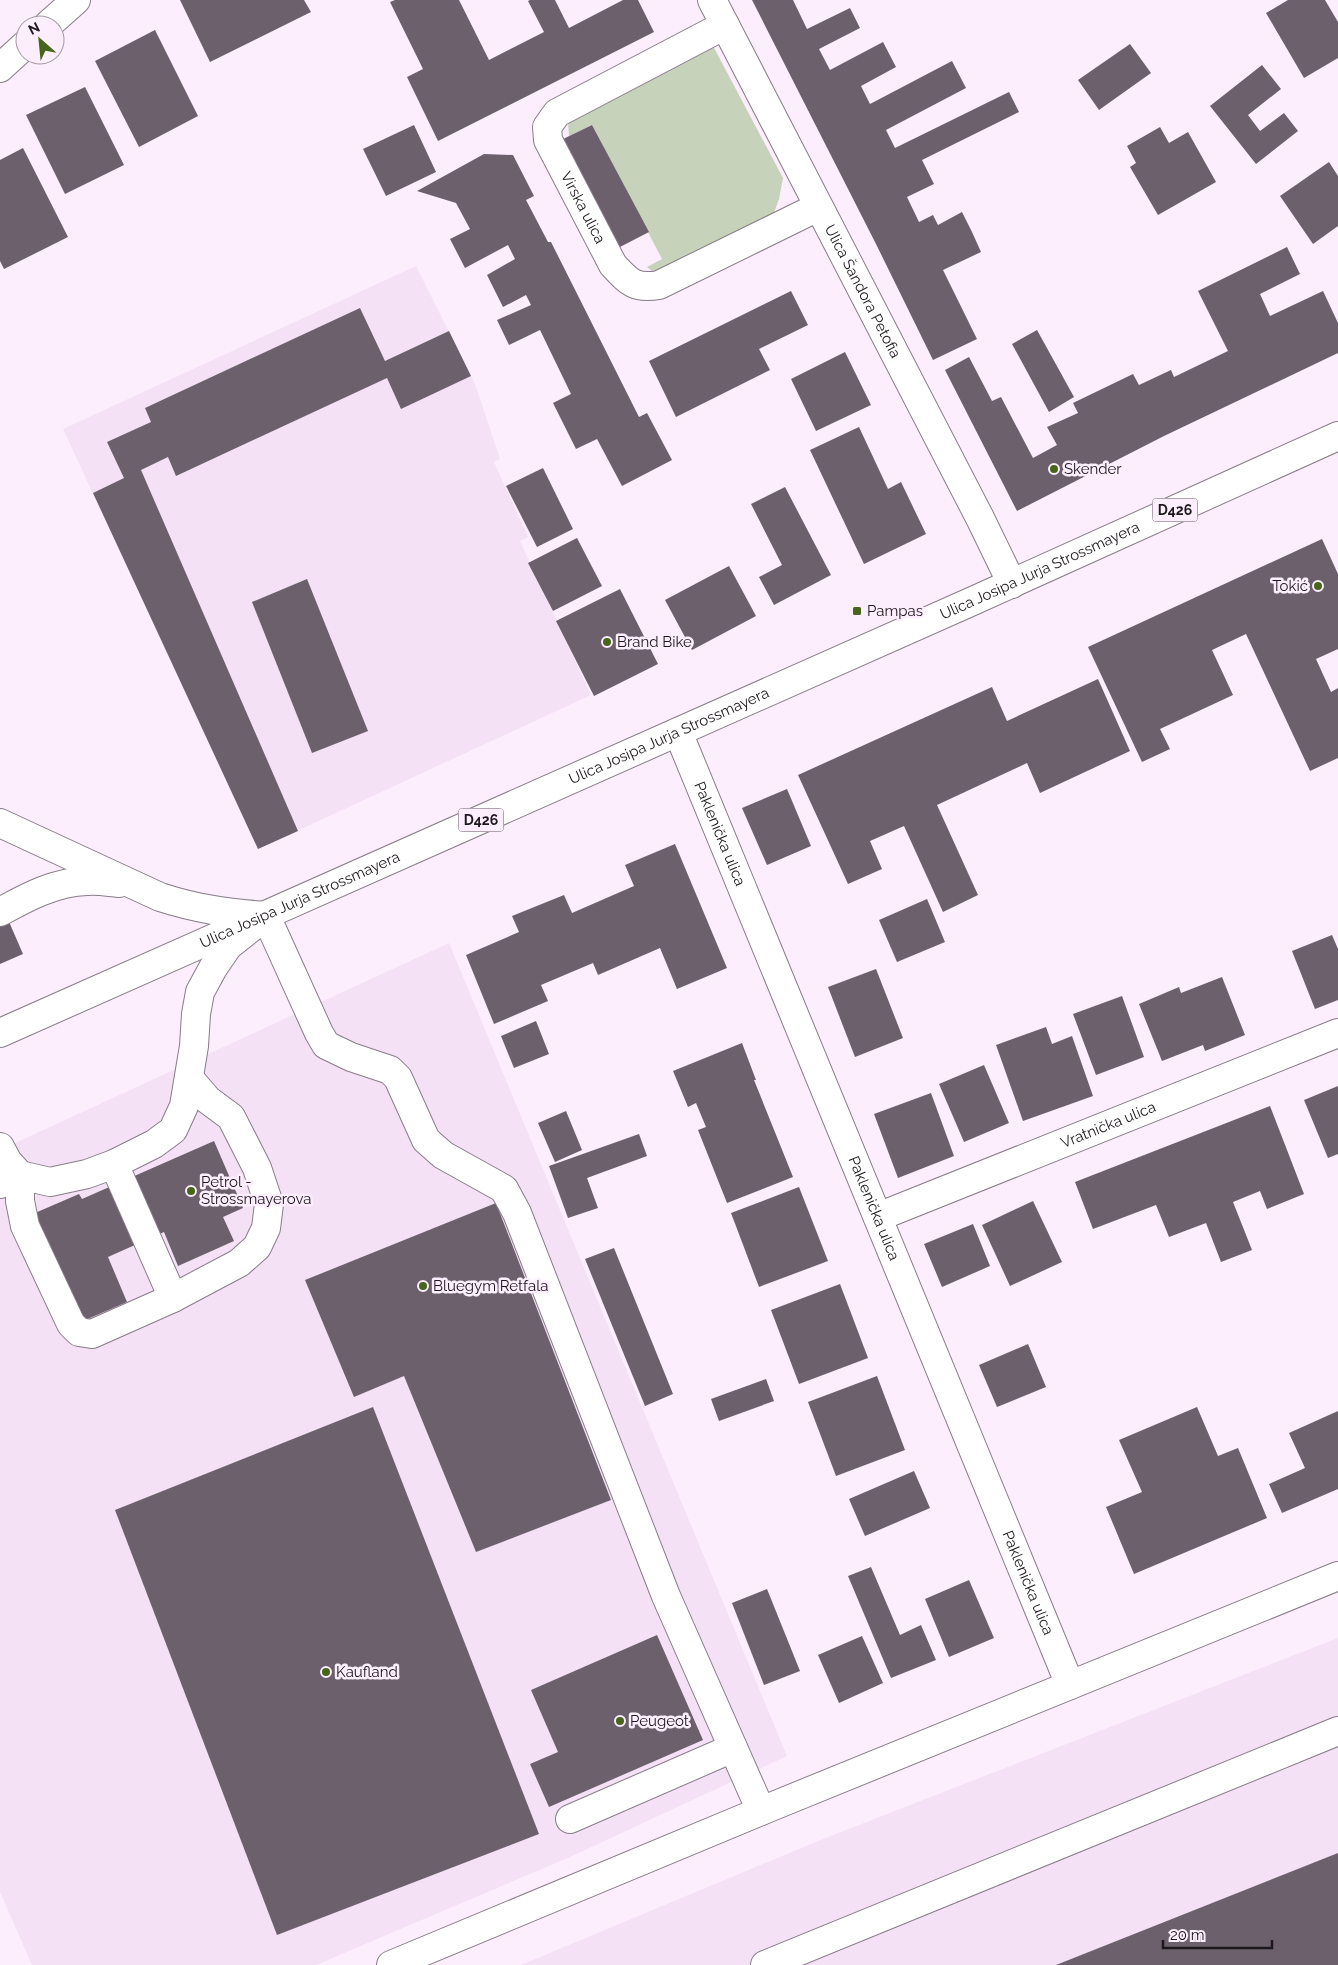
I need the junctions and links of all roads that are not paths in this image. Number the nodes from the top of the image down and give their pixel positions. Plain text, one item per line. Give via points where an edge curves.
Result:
1 (76, 0) edge
2 (712, 0) edge
3 (59, 15) edge
4 (725, 25) junction
5 (15, 54) edge
6 (0, 68) edge
7 (818, 207) junction
8 (1338, 436) edge
9 (1012, 584) junction
10 (678, 732) junction
11 (0, 823) edge
12 (130, 884) junction
13 (0, 912) edge
14 (266, 916) junction
15 (0, 1033) edge
16 (1338, 1033) edge
17 (189, 1078) junction
18 (0, 1147) edge
19 (114, 1164) junction
20 (10, 1180) edge
21 (878, 1217) junction
22 (172, 1298) junction
23 (1338, 1576) edge
24 (1070, 1685) junction
25 (1338, 1731) edge
26 (733, 1748) junction
27 (761, 1811) junction
28 (570, 1819) dead end
29 (392, 1965) edge
30 (765, 1965) edge

1 - 3 street
2 - 4 street, Ulica Šandora Petofia
4 - 7 street, Ulica Šandora Petofia
4 - 7 street, Virska ulica via 557,113 547,126 552,148 613,265 628,282 644,288 658,286
5 - 6 street
7 - 9 street, Ulica Šandora Petofia
8 - 9 street, Ulica Josipa Jurja Strossmayera / D426
9 - 10 street, Ulica Josipa Jurja Strossmayera / D426
10 - 14 street, Ulica Josipa Jurja Strossmayera / D426
10 - 21 street, Paklenička ulica
11 - 12 street
12 - 13 street via 87,881 56,886
12 - 14 street via 187,906 221,913
14 - 15 street, Ulica Josipa Jurja Strossmayera / D426
14 - 17 street via 228,946 200,992
14 - 26 street via 326,1044 351,1058 390,1070 398,1078 426,1140 443,1155 504,1189 517,1213 666,1596
16 - 21 street, Vratnička ulica
17 - 19 street via 184,1106 173,1130 154,1144
17 - 22 street via 208,1100 231,1117 258,1168 268,1204 266,1228 257,1247 239,1264
18 - 20 street via 8,1162
19 - 20 street via 50,1182
19 - 22 street
20 - 22 street via 20,1201 25,1226 71,1324 79,1332 92,1334
21 - 24 street, Paklenička ulica
23 - 24 street
24 - 27 street
25 - 30 street
26 - 27 street
26 - 28 street
27 - 29 street

